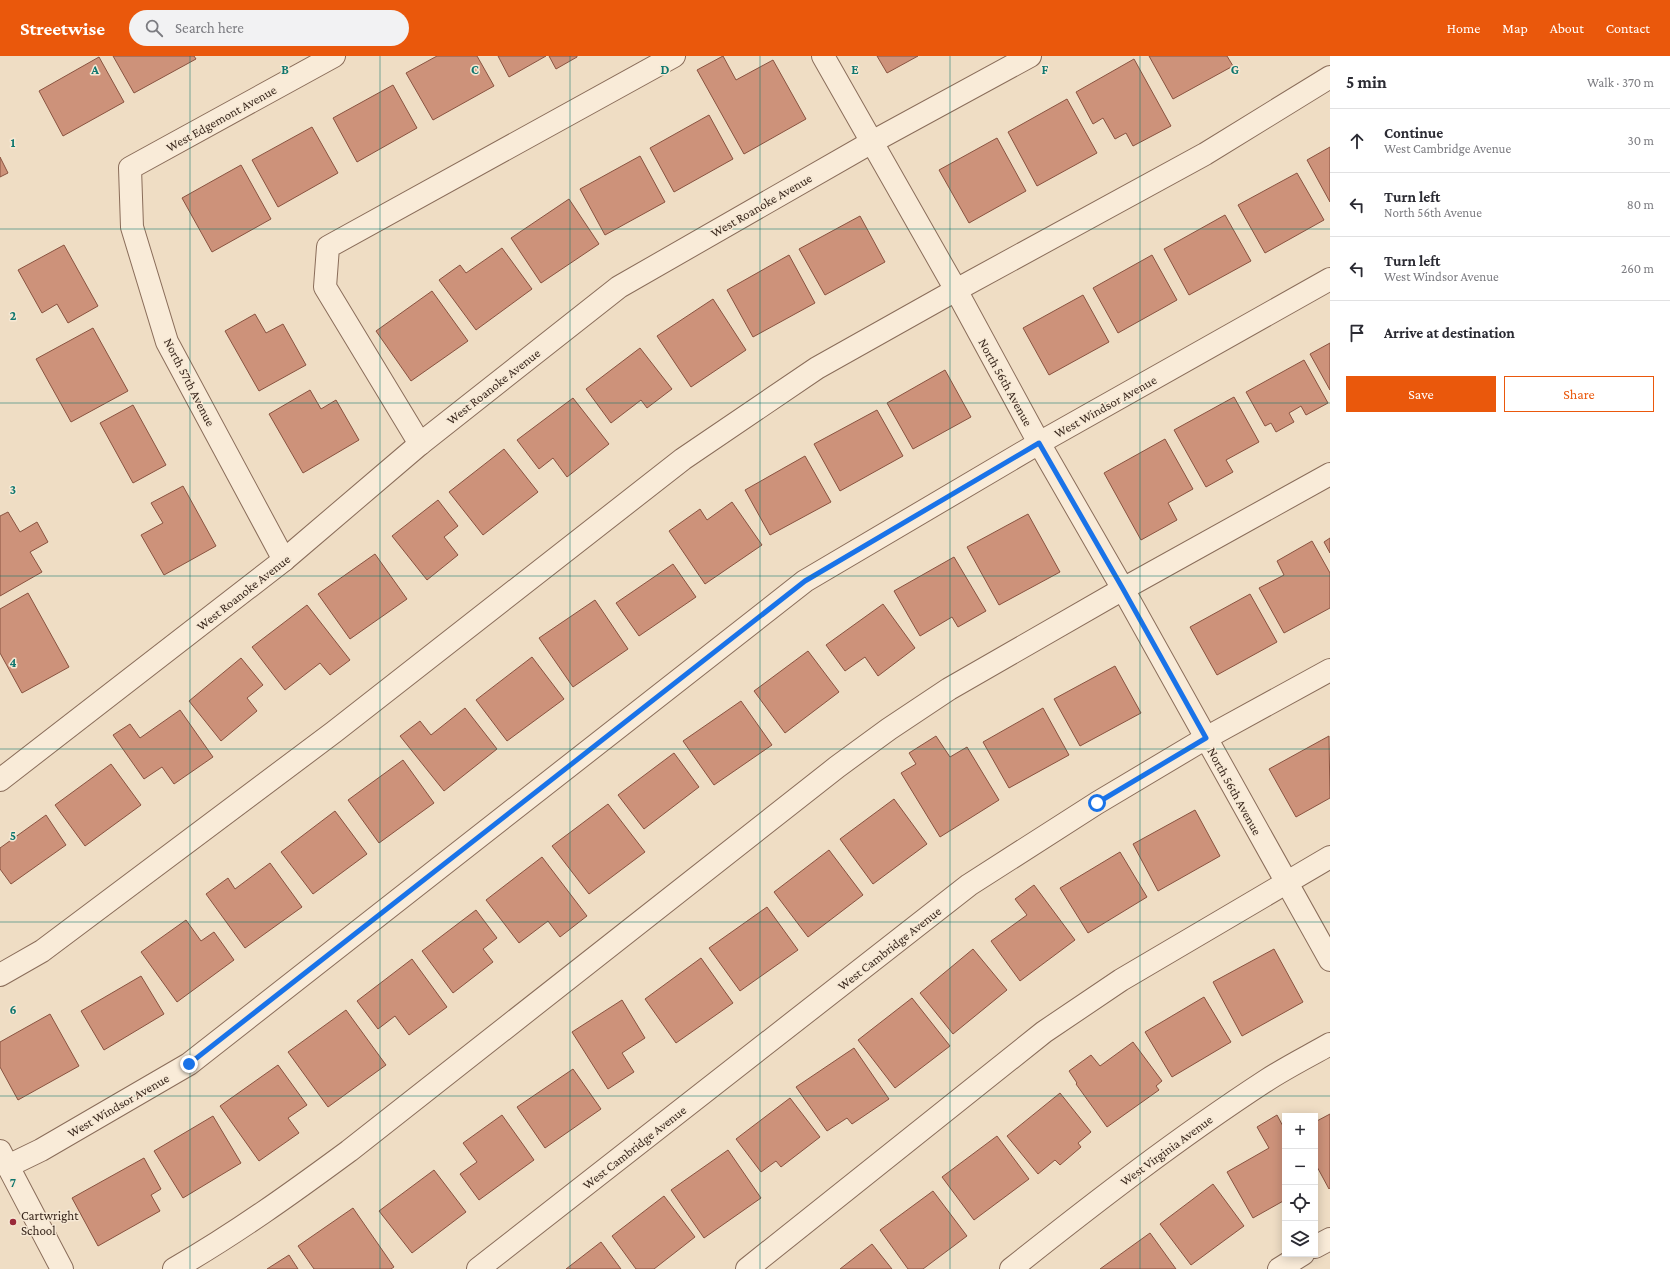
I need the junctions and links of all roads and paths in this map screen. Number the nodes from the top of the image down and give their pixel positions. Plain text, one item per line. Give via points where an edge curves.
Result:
1 (334, 56) edge
2 (674, 56) edge
3 (823, 56) edge
4 (1030, 56) edge
5 (1330, 77) edge
6 (872, 142) junction
7 (130, 168) joint
8 (1330, 279) edge
9 (956, 290) junction
10 (1039, 443) junction
11 (420, 444) junction
12 (1330, 474) edge
13 (284, 560) junction
14 (1123, 589) junction
15 (1330, 670) edge
16 (1206, 738) junction
17 (2, 774) edge
18 (1330, 857) edge
19 (1286, 882) junction
20 (1330, 960) edge
21 (0, 975) edge
22 (1330, 1044) edge
23 (4, 1158) edge
24 (1330, 1238) edge
25 (1318, 1245) edge
26 (1299, 1257) edge
27 (62, 1269) edge
28 (174, 1269) edge
29 (478, 1269) edge
30 (747, 1269) edge
31 (1011, 1269) edge
32 (1279, 1269) edge

1 - 7 street, West Edgemont Avenue
2 - 11 street via 328,247 325,286
3 - 6 street, North 56th Avenue
4 - 6 street, West Roanoke Avenue
5 - 9 street via 1205,154
6 - 9 street, North 56th Avenue
6 - 11 street, West Roanoke Avenue via 619,287
7 - 13 street, North 57th Avenue via 132,227 167,342
8 - 10 street, West Windsor Avenue
9 - 10 street, North 56th Avenue
9 - 21 street via 817,368 683,459 322,741 42,951
10 - 14 street, North 56th Avenue
10 - 23 street, West Windsor Avenue via 805,581 189,1064 41,1150
11 - 13 street, West Roanoke Avenue
12 - 14 street
13 - 17 street, West Roanoke Avenue
14 - 16 street, North 56th Avenue
14 - 28 street via 949,689 889,729 343,1155 296,1190
15 - 16 street, West Cambridge Avenue
16 - 19 street, North 56th Avenue
16 - 29 street, West Cambridge Avenue via 1097,803 969,886
18 - 19 street
19 - 20 street, North 56th Avenue
19 - 30 street via 1121,980 1044,1032
22 - 31 street, West Virginia Avenue via 1268,1079 1191,1131
23 - 27 street
24 - 25 street
26 - 32 street

